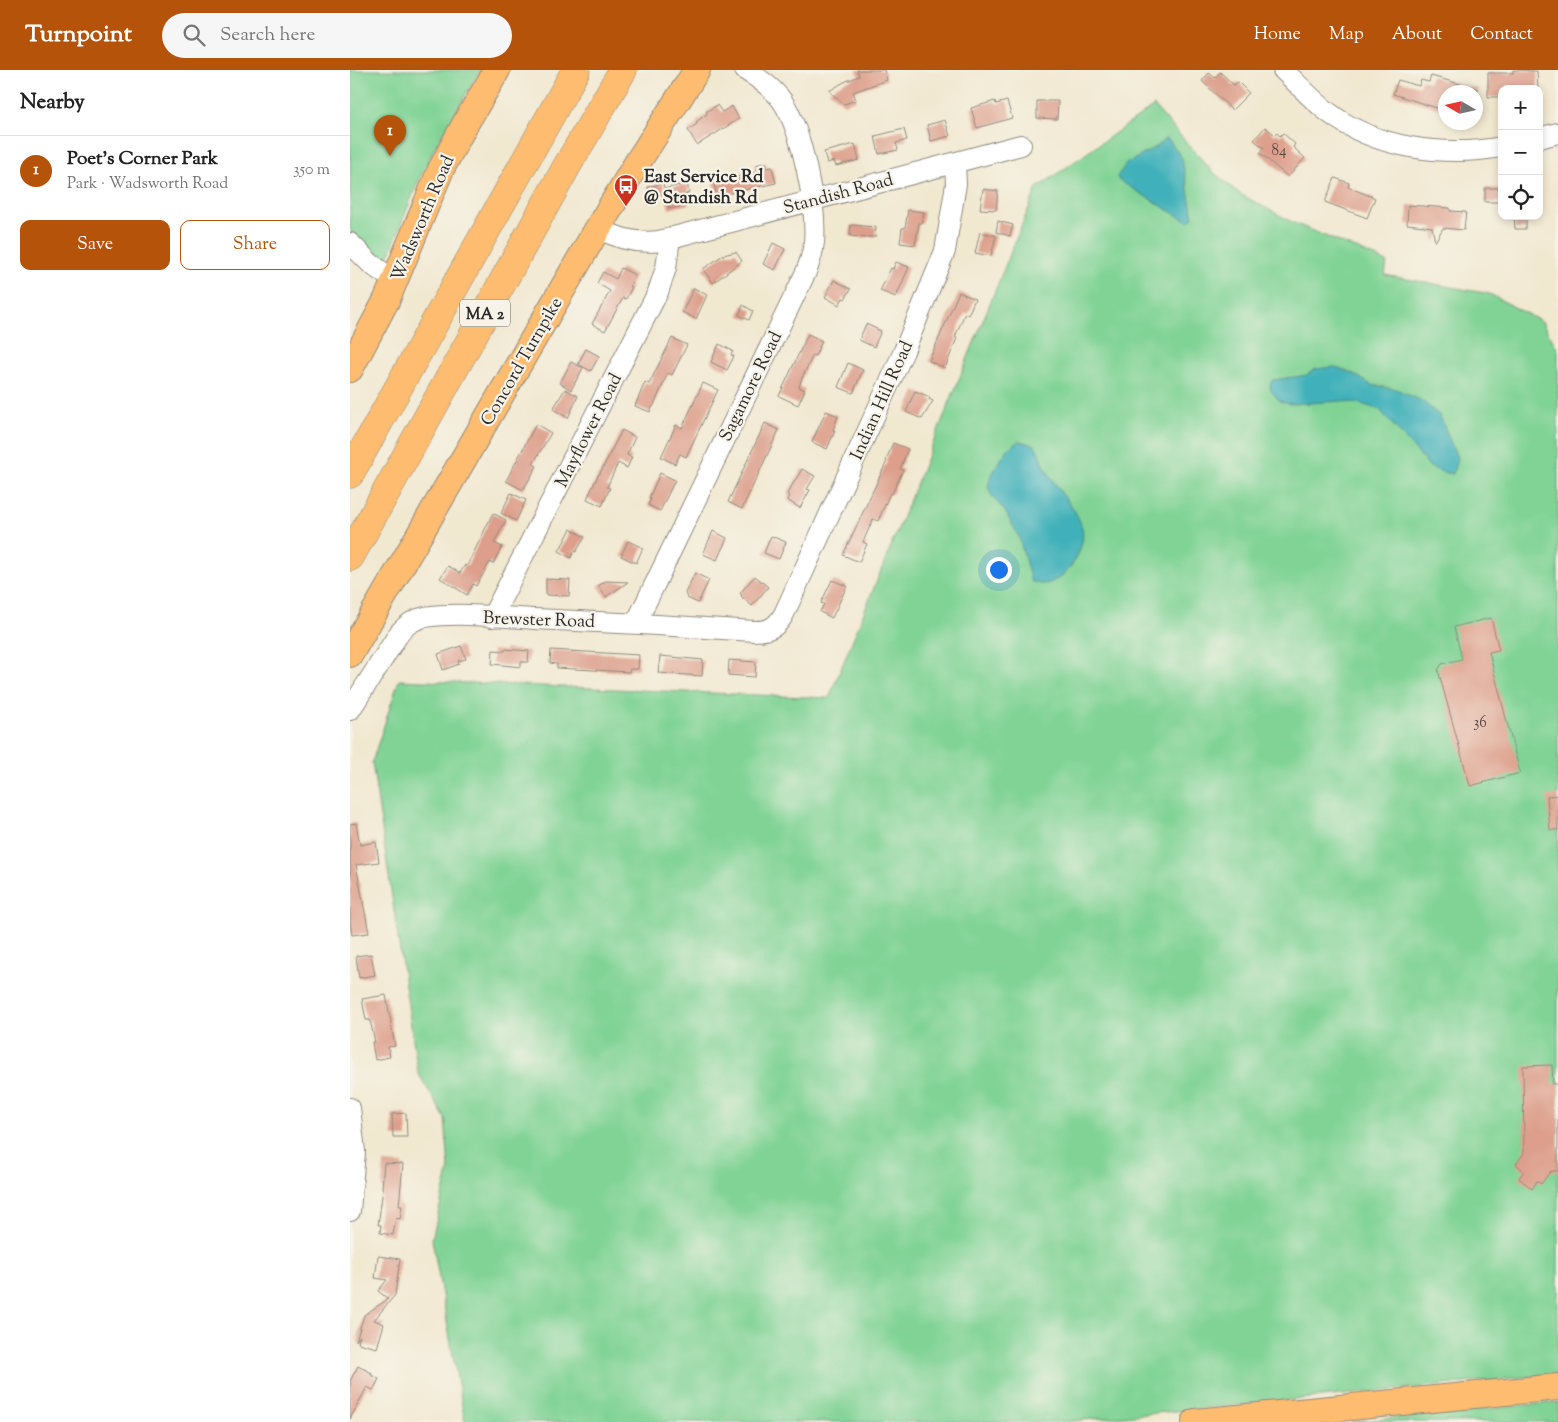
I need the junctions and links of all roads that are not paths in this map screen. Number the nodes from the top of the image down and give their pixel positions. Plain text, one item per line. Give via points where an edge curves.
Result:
1 (497, 70) edge
2 (576, 70) edge
3 (623, 70) edge
4 (696, 70) edge
5 (1283, 70) edge
6 (754, 72) edge
7 (1558, 133) edge
8 (1543, 137) edge
9 (1021, 145) dead end
10 (1498, 147) edge
11 (955, 163) junction
12 (812, 199) junction
13 (598, 228) junction
14 (670, 238) junction
15 (350, 243) edge
16 (394, 281) junction
17 (350, 369) edge
18 (350, 474) edge
19 (350, 557) edge
20 (492, 617) junction
21 (636, 623) junction
22 (775, 626) joint
23 (350, 654) edge
24 (350, 710) edge
25 (350, 1108) edge
26 (350, 1212) edge
27 (1558, 1387) edge
28 (1195, 1422) edge

1 - 16 main road, Wadsworth Road via 441,169
2 - 18 highway, MA 2
3 - 19 highway, MA 2 via 566,166
4 - 13 main road, Concord Turnpike
5 - 10 street via 1329,113 1350,126 1393,143 1441,151
6 - 12 street, Sagamore Road via 784,104 796,128
7 - 8 street
9 - 11 street, Standish Road
11 - 12 street, Standish Road
11 - 22 street, Indian Hill Road via 956,184 945,251 888,387 784,614
12 - 14 street, Standish Road
12 - 21 street, Sagamore Road via 814,244 806,272
13 - 14 street, Standish Road via 630,241 652,242
13 - 23 main road, Concord Turnpike
14 - 20 street, Mayflower Road via 666,268 658,292
15 - 16 street
16 - 17 main road, Wadsworth Road
20 - 21 street, Brewster Road
20 - 24 street, Brewster Road via 432,617 408,624 395,638
21 - 22 street, Brewster Road via 755,631
25 - 26 street via 354,1152
27 - 28 main road

